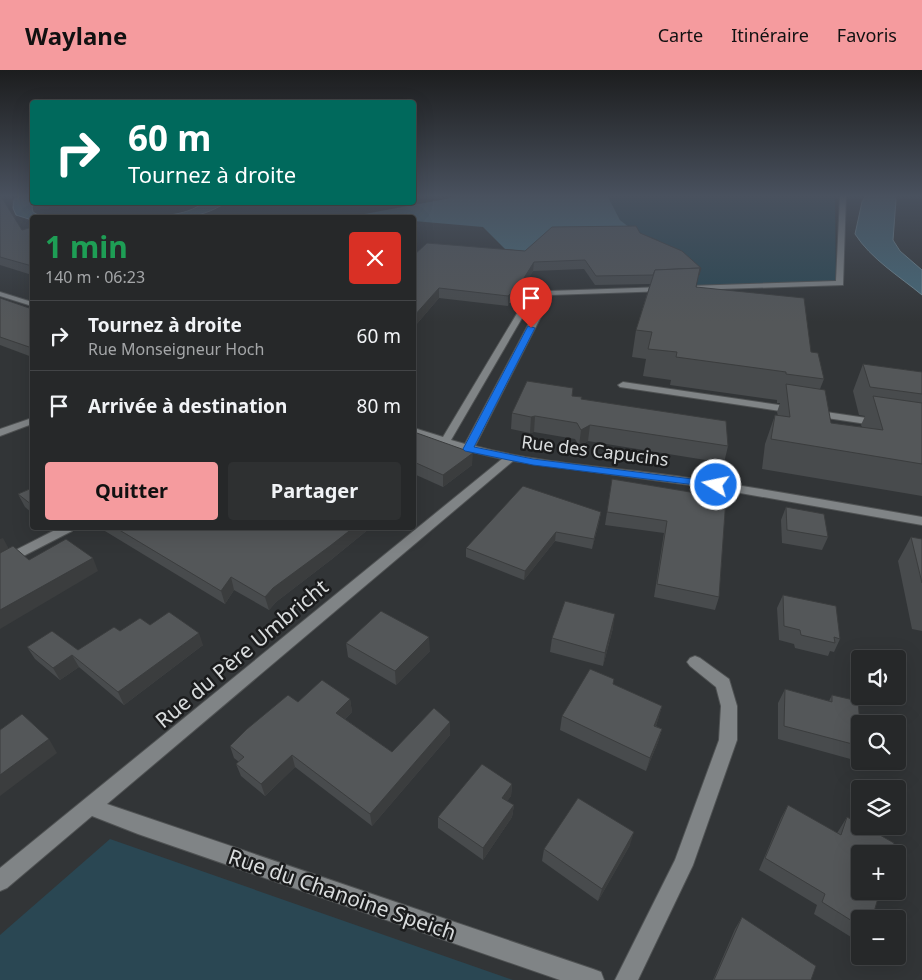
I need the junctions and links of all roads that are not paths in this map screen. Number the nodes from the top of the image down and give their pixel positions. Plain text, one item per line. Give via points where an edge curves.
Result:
1 (842, 237) edge
2 (683, 288) edge
3 (674, 289) edge
4 (549, 293) junction
5 (0, 294) edge
6 (30, 303) edge
7 (623, 385) dead end
8 (30, 422) edge
9 (893, 425) edge
10 (416, 432) edge
11 (0, 433) edge
12 (445, 442) junction
13 (468, 449) junction
14 (510, 458) junction
15 (922, 520) edge
16 (64, 530) edge
17 (0, 564) edge
18 (695, 662) dead end
19 (91, 807) junction
20 (0, 881) edge
21 (593, 980) edge
22 (626, 980) edge

1 - 2 street via 840,284
3 - 4 street
4 - 12 street via 534,292
4 - 13 street
5 - 6 street
7 - 9 street
8 - 11 street
10 - 12 street, Rue des Capucins
12 - 13 street, Rue des Capucins
13 - 14 street, Rue des Capucins
14 - 15 street, Rue des Capucins via 682,480
14 - 19 street, Rue du Père Umbricht
16 - 17 street
18 - 22 street via 723,684 729,706 728,740 683,865
19 - 20 street, Rue du Père Umbricht
19 - 21 street, Rue du Chanoine Speich

